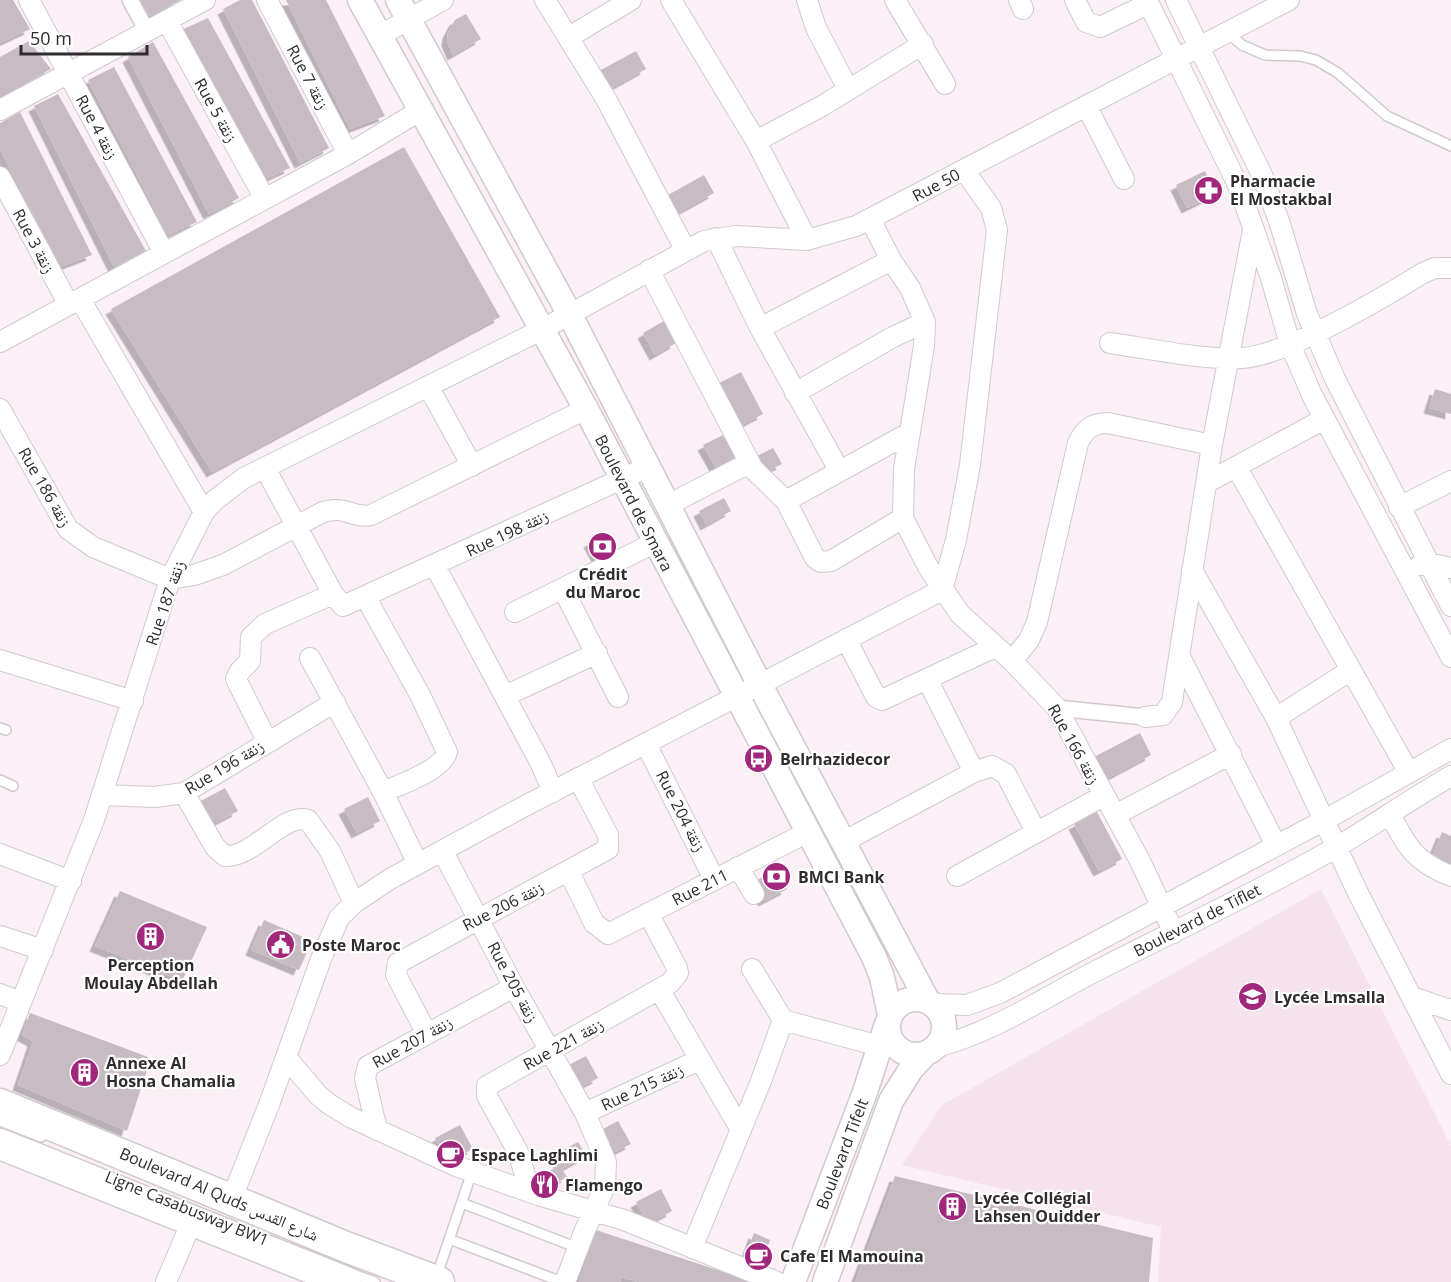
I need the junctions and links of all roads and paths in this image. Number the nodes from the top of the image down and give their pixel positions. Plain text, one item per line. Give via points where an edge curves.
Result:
1 (29, 0) edge
2 (130, 0) edge
3 (206, 0) edge
4 (267, 0) edge
5 (360, 0) edge
6 (443, 0) edge
7 (545, 0) edge
8 (631, 0) edge
9 (671, 0) edge
10 (807, 0) edge
11 (895, 0) edge
12 (1075, 0) edge
13 (1176, 0) edge
14 (1289, 0) edge
15 (1148, 2) edge
16 (404, 10) edge
17 (167, 21) junction
18 (147, 32) junction
19 (1227, 32) junction
20 (379, 36) junction
21 (569, 37) junction
22 (923, 45) junction
23 (1201, 47) junction
24 (1178, 59) junction
25 (68, 74) junction
26 (945, 84) dead end
27 (848, 89) junction
28 (1087, 107) junction
29 (0, 110) edge
30 (421, 110) junction
31 (756, 141) junction
32 (1451, 146) edge
33 (348, 154) junction
34 (964, 170) junction
35 (0, 177) edge
36 (1124, 179) dead end
37 (265, 199) junction
38 (870, 219) junction
39 (1253, 227) junction
40 (716, 238) junction
41 (807, 240) junction
42 (685, 249) junction
43 (164, 253) junction
44 (891, 260) junction
45 (1451, 268) edge
46 (650, 270) junction
47 (75, 302) junction
48 (570, 315) junction
49 (924, 322) junction
50 (760, 328) junction
51 (541, 330) junction
52 (1315, 333) junction
53 (0, 342) edge
54 (1110, 343) dead end
55 (1290, 344) junction
56 (1227, 358) junction
57 (428, 386) junction
58 (795, 393) junction
59 (0, 409) edge
60 (586, 409) junction
61 (1324, 420) junction
62 (909, 433) junction
63 (1212, 445) junction
64 (749, 463) junction
65 (472, 466) junction
66 (648, 466) junction
67 (265, 468) junction
68 (1237, 468) junction
69 (839, 470) junction
70 (622, 479) junction
71 (1451, 481) edge
72 (1206, 483) junction
73 (786, 501) junction
74 (668, 506) junction
75 (1399, 507) junction
76 (204, 512) junction
77 (903, 518) junction
78 (298, 526) junction
79 (654, 543) junction
80 (1428, 563) junction
81 (435, 566) junction
82 (1451, 568) edge
83 (1192, 570) junction
84 (1404, 572) junction
85 (171, 579) junction
86 (563, 589) junction
87 (942, 590) junction
88 (366, 598) junction
89 (336, 599) junction
90 (1451, 606) edge
91 (515, 612) dead end
92 (846, 639) junction
93 (995, 647) junction
94 (597, 653) junction
95 (1180, 657) junction
96 (1451, 657) edge
97 (310, 658) dead end
98 (0, 660) edge
99 (1012, 661) junction
100 (1351, 670) junction
101 (927, 679) junction
102 (760, 685) junction
103 (505, 696) junction
104 (618, 697) dead end
105 (736, 697) junction
106 (133, 702) junction
107 (334, 702) junction
108 (1057, 708) junction
109 (1145, 717) joint
110 (1276, 718) junction
111 (267, 741) junction
112 (646, 744) junction
113 (1451, 748) edge
114 (1231, 754) junction
115 (1408, 771) junction
116 (974, 772) junction
117 (1451, 776) edge
118 (578, 778) junction
119 (0, 780) edge
120 (13, 786) dead end
121 (383, 792) junction
122 (553, 792) junction
123 (184, 793) junction
124 (103, 795) junction
125 (1103, 796) junction
126 (1390, 814) junction
127 (1115, 815) junction
128 (1323, 820) junction
129 (808, 832) junction
130 (1036, 832) junction
131 (843, 842) junction
132 (1276, 845) junction
133 (1336, 847) junction
134 (443, 852) junction
135 (0, 854) edge
136 (418, 864) junction
137 (738, 867) junction
138 (569, 872) junction
139 (957, 876) dead end
140 (1451, 876) edge
141 (714, 879) junction
142 (71, 881) junction
143 (754, 894) dead end
144 (354, 903) junction
145 (1162, 904) junction
146 (648, 913) junction
147 (478, 918) junction
148 (1174, 933) junction
149 (0, 936) edge
150 (43, 950) junction
151 (752, 969) dead end
152 (514, 987) junction
153 (659, 989) junction
154 (0, 994) edge
155 (1412, 997) junction
156 (21, 1002) junction
157 (930, 1002) junction
158 (1451, 1010) edge
159 (783, 1020) junction
160 (888, 1032) junction
161 (427, 1034) junction
162 (931, 1050) junction
163 (550, 1052) junction
164 (0, 1054) edge
165 (286, 1057) junction
166 (699, 1060) junction
167 (1451, 1074) edge
168 (0, 1104) edge
169 (585, 1113) junction
170 (0, 1121) edge
171 (377, 1130) junction
172 (741, 1130) junction
173 (0, 1133) edge
174 (55, 1143) dead end
175 (0, 1144) edge
176 (472, 1172) junction
177 (530, 1191) junction
178 (232, 1198) junction
179 (462, 1203) junction
180 (593, 1210) junction
181 (192, 1221) junction
182 (449, 1239) junction
183 (578, 1248) junction
184 (693, 1248) junction
185 (353, 1274) edge
186 (382, 1274) dead end
187 (437, 1281) edge
188 (166, 1282) edge
189 (375, 1282) edge
190 (563, 1282) edge
191 (777, 1282) edge
192 (793, 1282) edge
193 (825, 1282) edge

1 - 25 street, Rue 4 زنقة
2 - 18 street
3 - 17 street
4 - 33 street, Rue 7 زنقة
5 - 20 street, Boulevard de Smara
6 - 16 street
7 - 21 street
8 - 21 street
9 - 31 street
10 - 27 street via 816,28
11 - 22 street
12 - 15 street via 1086,22 1100,27
13 - 23 street
14 - 19 street, Rue 50
15 - 24 street
16 - 20 street
16 - 48 street, Boulevard de Smara
17 - 18 street
17 - 37 street, Rue 5 زنقة
18 - 25 street
19 - 23 street, Rue 50
19 - 32 lane via 1242,45 1265,55 1316,60 1338,73 1387,116
20 - 30 street, Boulevard de Smara
21 - 42 street via 631,144
22 - 26 street
22 - 27 street
23 - 24 street, Rue 50
23 - 52 street via 1272,200
24 - 28 street, Rue 50
24 - 39 street via 1238,185
25 - 29 street
25 - 43 street, Rue 4 زنقة
27 - 31 street
28 - 34 street, Rue 50
28 - 36 street
30 - 33 street
30 - 51 street, Boulevard de Smara
31 - 41 street
33 - 37 street
34 - 38 street, Rue 50
34 - 87 street via 991,208 997,230 970,465
35 - 47 street, Rue 3 زنقة
37 - 43 street
38 - 41 street, Rue 50 via 841,232
38 - 44 street
39 - 55 street
39 - 56 street
40 - 41 street, Rue 50
40 - 42 street, Rue 50
40 - 50 street
42 - 46 street, Rue 50
43 - 47 street
44 - 49 street via 910,288
44 - 50 street
45 - 52 street via 1423,273
46 - 48 street, Rue 50
46 - 64 street
47 - 53 street
47 - 76 street, Rue 3 زنقة
48 - 51 street, Rue 187 زنقة
48 - 66 street, Boulevard de Smara
49 - 58 street
49 - 62 street via 924,346
50 - 58 street
51 - 57 street, Rue 187 زنقة
51 - 60 street, Boulevard de Smara
52 - 55 street
52 - 75 street
54 - 56 street
55 - 56 street via 1263,355
55 - 61 street
56 - 63 street
57 - 65 street
57 - 67 street, Rue 187 زنقة
58 - 69 street
59 - 85 street, Rue 186 زنقة via 68,529 93,547
60 - 65 street
60 - 70 street, Boulevard de Smara
61 - 68 street
61 - 84 street
62 - 69 street
62 - 77 street
63 - 72 street
63 - 99 street via 1108,423 1086,429 1078,443 1037,622
64 - 73 street
64 - 74 street
65 - 78 street via 371,515 360,517 337,509
66 - 70 street, Rue 198 زنقة
66 - 74 street, Boulevard de Smara
67 - 76 street, Rue 187 زنقة via 227,490
67 - 78 street
68 - 72 street
68 - 100 street
69 - 73 street
70 - 79 street, Boulevard de Smara
70 - 81 street, Rue 198 زنقة
71 - 75 street
72 - 83 street
73 - 77 street via 812,554 821,562 831,561
74 - 102 street, Boulevard de Smara
75 - 80 street
76 - 85 street, Rue 187 زنقة
77 - 87 street, Rue 166 زنقة
78 - 85 street via 216,568
78 - 89 street
79 - 86 street
79 - 105 street, Boulevard de Smara
80 - 82 street
80 - 84 street
80 - 90 street
81 - 88 street, Rue 198 زنقة
81 - 103 street
83 - 95 street
83 - 110 street
84 - 96 street
85 - 106 street, Rue 187 زنقة
86 - 91 street
86 - 94 street
87 - 92 street
87 - 93 street, Rue 166 زنقة
88 - 89 street, Rue 198 زنقة via 346,606
88 - 121 street via 447,752 445,759 434,767
89 - 111 street, Rue 198 زنقة via 257,629 249,642 250,661 237,675 238,686
92 - 101 street via 879,700
92 - 102 street
93 - 99 street, Rue 166 زنقة
93 - 101 street
94 - 103 street
94 - 104 street
95 - 109 street via 1167,712
95 - 114 street
97 - 107 street
98 - 106 street
99 - 108 street, Rue 166 زنقة
100 - 110 street
100 - 115 street
101 - 116 street
102 - 105 street
102 - 131 street, Boulevard de Smara
103 - 122 street
105 - 112 street
105 - 129 street, Boulevard de Smara
106 - 124 street, Rue 187 زنقة
107 - 111 street, Rue 196 زنقة
107 - 121 street
108 - 109 street
108 - 125 street, Rue 166 زنقة
110 - 128 street
111 - 123 street, Rue 196 زنقة
112 - 118 street
112 - 141 street, Rue 204 زنقة
113 - 115 street, Boulevard de Tiflet
114 - 127 street
114 - 132 street
115 - 128 street, Boulevard de Tiflet
116 - 130 street via 989,766 1002,770
116 - 131 street
117 - 126 street, Boulevard de Tiflet
118 - 122 street
118 - 138 street, Rue 206 زنقة via 610,845 604,853
119 - 120 lane
121 - 136 street
122 - 134 street
123 - 124 street, Rue 196 زنقة via 146,798
123 - 144 street via 215,848 225,855 238,854 297,819 308,820 330,851
124 - 142 street, Rue 187 زنقة
125 - 127 street, Rue 166 زنقة
125 - 130 street
126 - 133 street, Boulevard de Tiflet
126 - 140 street via 1417,858
127 - 145 street, Rue 166 زنقة
128 - 132 street, Boulevard de Tiflet
128 - 133 street
129 - 137 street, Rue 211
129 - 160 street, Boulevard de Smara via 874,957 882,977
130 - 139 street
131 - 157 street, Boulevard de Smara
132 - 145 street, Boulevard de Tiflet
133 - 148 street, Boulevard de Tiflet
133 - 155 street
134 - 136 street
134 - 147 street, Rue 205 زنقة
135 - 142 street
136 - 144 street
137 - 141 street, Rue 211
137 - 143 street
138 - 146 street, Rue 211 via 594,923 608,934
138 - 147 street, Rue 206 زنقة
141 - 146 street, Rue 211
142 - 150 street, Rue 187 زنقة
144 - 165 street via 334,928
145 - 148 street, Rue 166 زنقة
145 - 157 street, Boulevard de Tiflet via 991,997 967,1005
146 - 153 street, Rue 221 زنقة via 677,968 675,977
147 - 152 street, Rue 205 زنقة
147 - 161 street, Rue 206 زنقة via 395,966
148 - 162 street, Boulevard de Tiflet via 976,1034
149 - 150 street
150 - 156 street, Rue 187 زنقة
151 - 159 street
152 - 161 street, Rue 207 زنقة
152 - 163 street, Rue 205 زنقة
153 - 163 street, Rue 221 زنقة
153 - 166 street
154 - 156 street
155 - 158 street
155 - 167 street
156 - 164 street, Rue 187 زنقة
157 - 160 street via 905,1000
157 - 162 street via 939,1009 944,1025 944,1033
159 - 160 street
159 - 172 street
160 - 162 street via 912,1055
160 - 192 street, Boulevard Tifelt
161 - 171 street, Rue 207 زنقة via 371,1063 365,1070
162 - 193 street, Boulevard Tifelt via 910,1069 891,1101
163 - 169 street, Rue 205 زنقة
163 - 177 street, Rue 221 زنقة via 493,1081 486,1090 518,1152
165 - 171 street via 328,1104
165 - 178 street
166 - 169 street, Rue 215 زنقة
166 - 172 street
168 - 178 main road, Boulevard Al Quds شارع القدس
169 - 180 street, Rue 205 زنقة via 608,1171 606,1186
170 - 174 lane
171 - 176 street
172 - 184 street
173 - 189 lane, Ligne Casabusway BW1
175 - 181 main road, Boulevard Al Quds شارع القدس
176 - 177 street
176 - 179 lane
177 - 180 street
178 - 187 main road, Boulevard Al Quds شارع القدس
179 - 182 lane
179 - 183 lane
180 - 183 street, Rue 205 زنقة
180 - 184 street
181 - 185 main road, Boulevard Al Quds شارع القدس
181 - 188 street
182 - 187 lane
182 - 190 lane
183 - 190 street, Rue 205 زنقة
184 - 191 street
185 - 186 lane

